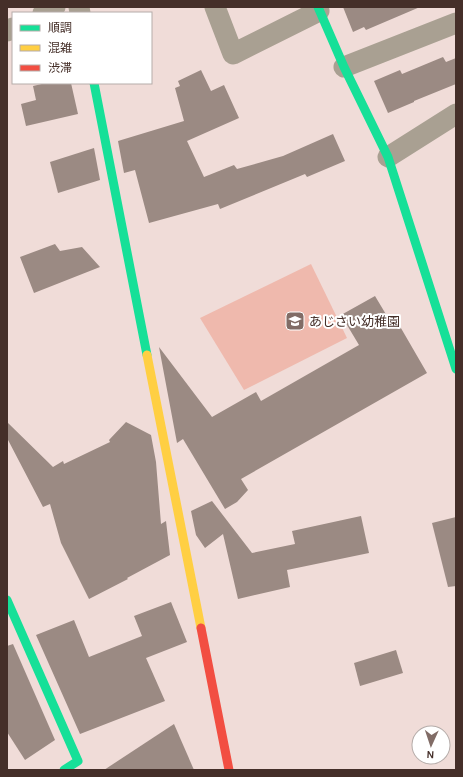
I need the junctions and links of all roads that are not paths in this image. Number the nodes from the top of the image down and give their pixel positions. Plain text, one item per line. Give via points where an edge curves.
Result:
1 (55, 7) edge
2 (215, 7) edge
3 (318, 9) edge
4 (45, 12) edge
5 (456, 23) edge
6 (344, 67) junction
7 (94, 84) edge
8 (456, 114) edge
9 (388, 157) junction
10 (456, 369) edge
11 (7, 600) edge
12 (64, 770) edge
13 (229, 770) edge

1 - 4 street
2 - 3 street via 233,54
3 - 6 street
5 - 6 street
6 - 9 street
7 - 13 street
8 - 9 street
9 - 10 street
11 - 12 street via 78,761

